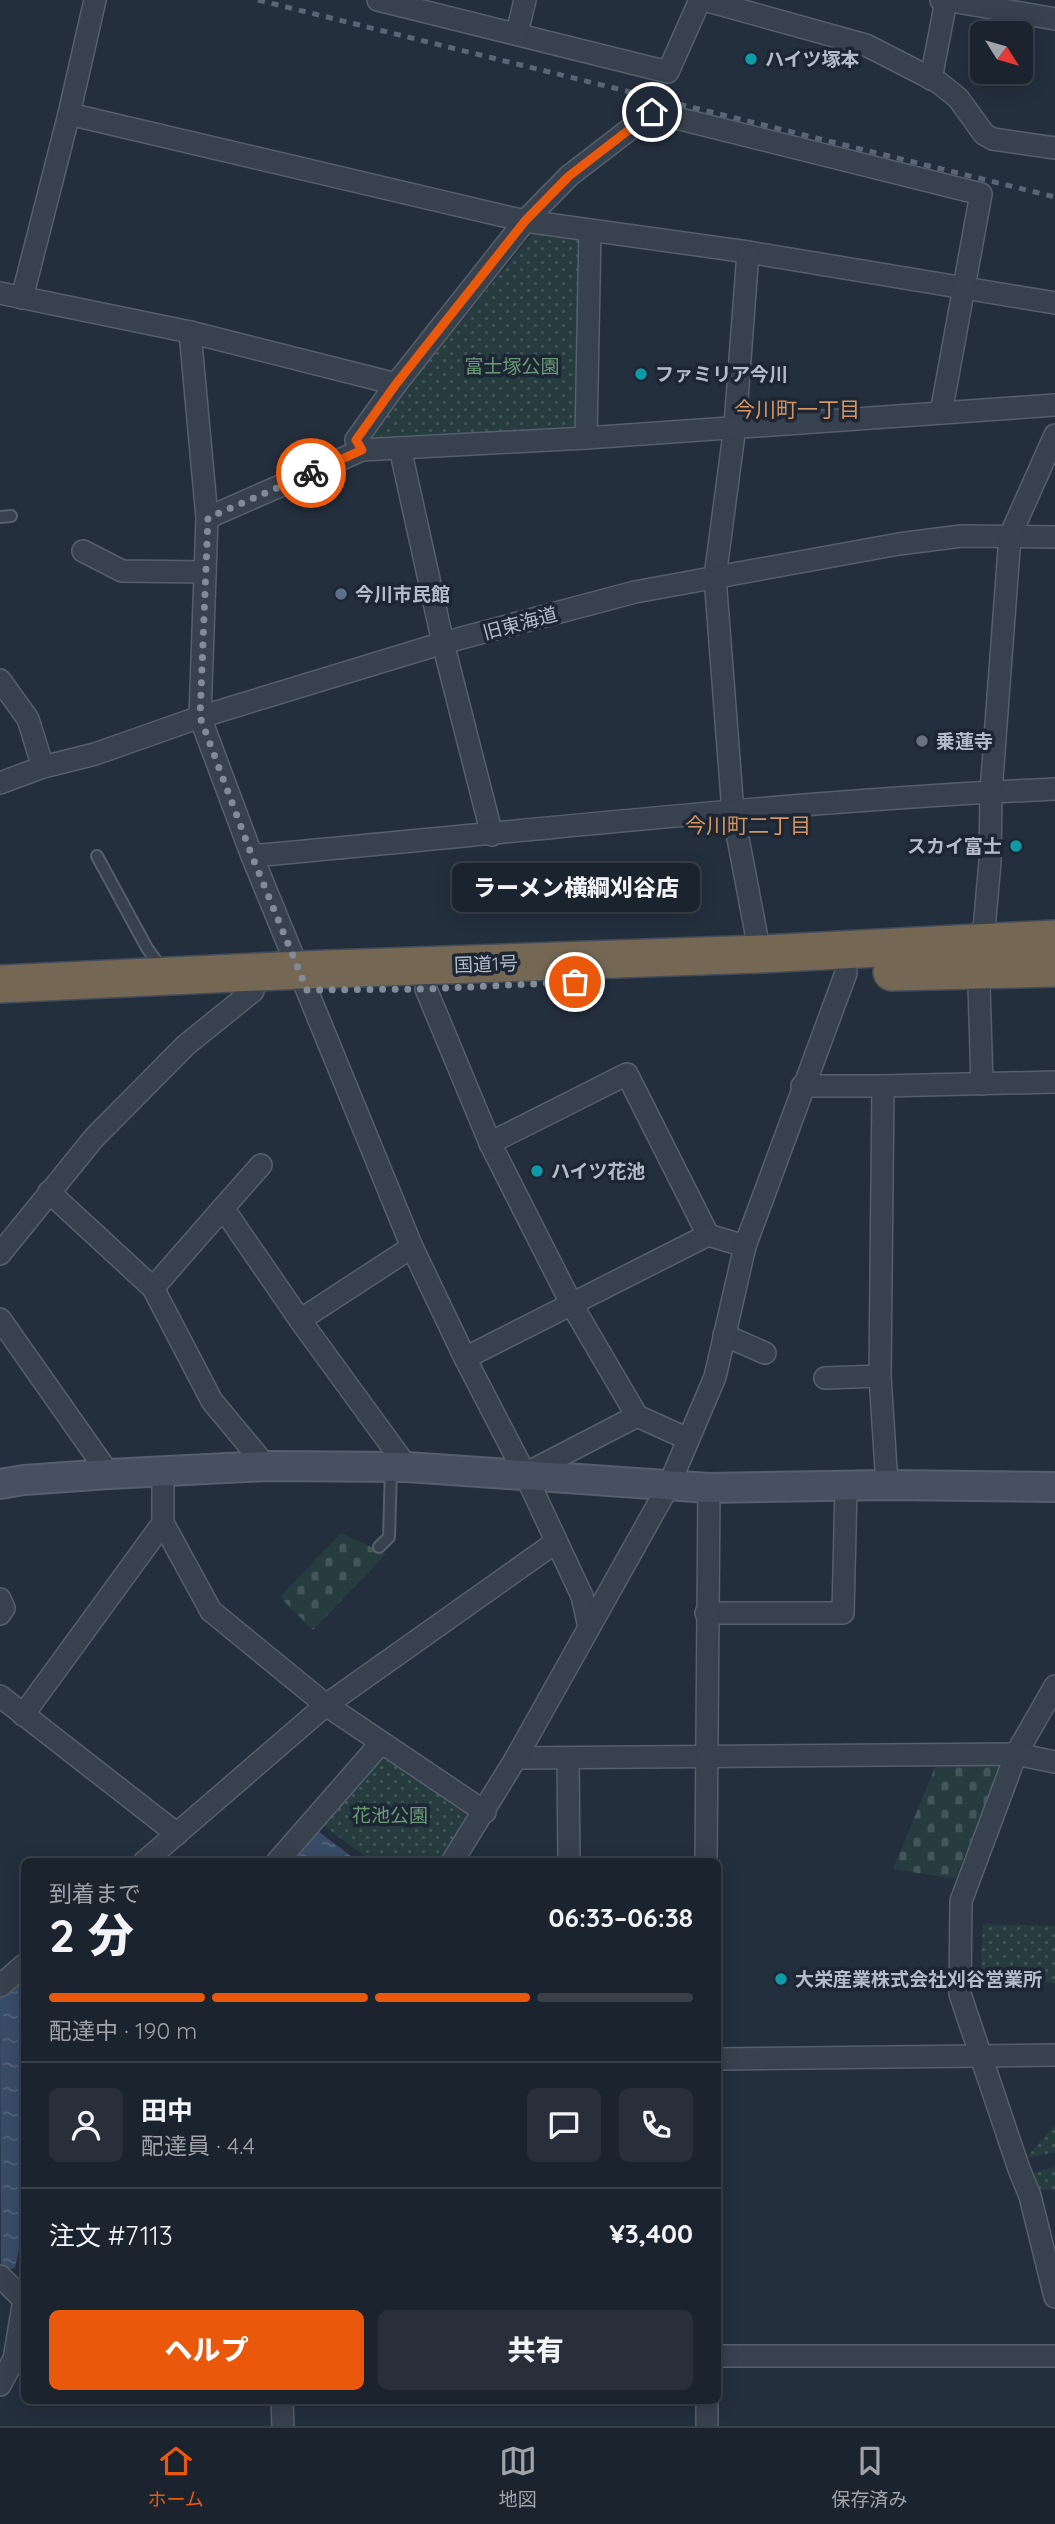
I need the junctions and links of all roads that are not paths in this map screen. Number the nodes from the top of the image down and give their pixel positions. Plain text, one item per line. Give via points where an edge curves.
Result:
1 (95, 0) edge
2 (378, 0) edge
3 (525, 0) edge
4 (702, 0) edge
5 (944, 0) edge
6 (1055, 19) edge
7 (517, 33) junction
8 (931, 79) junction
9 (69, 114) junction
10 (1055, 148) edge
11 (525, 221) junction
12 (590, 230) junction
13 (748, 252) junction
14 (965, 287) junction
15 (0, 293) edge
16 (22, 298) junction
17 (1055, 303) edge
18 (190, 332) junction
19 (396, 384) junction
20 (1055, 405) edge
21 (941, 413) junction
22 (735, 426) junction
23 (1055, 435) edge
24 (586, 438) junction
25 (400, 448) junction
26 (362, 450) junction
27 (208, 518) junction
28 (1010, 536) junction
29 (1055, 537) edge
30 (83, 551) dead end
31 (205, 572) junction
32 (715, 577) junction
33 (443, 643) junction
34 (0, 680) edge
35 (200, 717) junction
36 (43, 767) junction
37 (0, 783) edge
38 (1055, 789) edge
39 (990, 792) junction
40 (733, 812) junction
41 (492, 835) junction
42 (97, 856) dead end
43 (252, 856) junction
44 (984, 929) dead end
45 (1055, 939) edge
46 (760, 954) junction
47 (1055, 968) edge
48 (846, 973) junction
49 (167, 977) junction
50 (304, 980) junction
51 (0, 984) edge
52 (979, 986) dead end
53 (426, 989) junction
54 (253, 991) junction
55 (0, 1005) edge
56 (1055, 1082) edge
57 (982, 1084) junction
58 (802, 1086) junction
59 (883, 1086) junction
60 (490, 1143) junction
61 (261, 1165) dead end
62 (49, 1192) junction
63 (223, 1208) junction
64 (708, 1235) junction
65 (745, 1246) junction
66 (412, 1247) junction
67 (1, 1252) edge
68 (153, 1288) junction
69 (572, 1305) junction
70 (0, 1319) edge
71 (300, 1320) junction
72 (724, 1335) junction
73 (765, 1353) dead end
74 (465, 1358) junction
75 (880, 1376) junction
76 (825, 1378) dead end
77 (637, 1416) junction
78 (688, 1439) junction
79 (266, 1466) junction
80 (399, 1467) junction
81 (163, 1472) junction
82 (109, 1474) junction
83 (525, 1474) junction
84 (0, 1484) edge
85 (669, 1485) junction
86 (887, 1485) junction
87 (1055, 1486) edge
88 (846, 1487) junction
89 (709, 1488) junction
90 (163, 1523) junction
91 (556, 1542) junction
92 (379, 1548) dead end
93 (0, 1599) edge
94 (706, 1613) junction
95 (0, 1614) edge
96 (589, 1627) junction
97 (1055, 1686) edge
98 (0, 1696) edge
99 (326, 1706) junction
100 (23, 1714) junction
101 (380, 1744) junction
102 (1016, 1754) junction
103 (516, 1758) junction
104 (568, 1758) junction
105 (706, 1758) junction
106 (1055, 1762) edge
107 (485, 1812) junction
108 (177, 1834) junction
109 (154, 1858) edge
110 (280, 1858) edge
111 (455, 1858) edge
112 (569, 1858) edge
113 (706, 1858) edge
114 (21, 1968) edge
115 (0, 1986) edge
116 (982, 2054) junction
117 (1055, 2055) edge
118 (721, 2059) edge
119 (0, 2276) edge
120 (21, 2297) edge
121 (1055, 2297) edge
122 (21, 2314) edge
123 (721, 2356) edge
124 (1055, 2356) edge
125 (9, 2371) edge
126 (282, 2404) edge
127 (707, 2404) edge
128 (283, 2426) edge
129 (707, 2426) edge

1 - 9 street
2 - 7 street
3 - 7 street
4 - 7 street via 668,72
4 - 8 street via 866,45
5 - 6 street
5 - 8 street
8 - 10 street via 958,99 984,134
9 - 11 street
9 - 16 street
11 - 12 street
11 - 14 street via 569,176 652,112 981,194
11 - 19 street
12 - 13 street
12 - 24 street
13 - 14 street
13 - 22 street
14 - 17 street
14 - 21 street
15 - 16 street
16 - 18 street
18 - 19 street
18 - 27 street
19 - 26 street via 356,440
20 - 21 street
21 - 22 street
22 - 24 street
22 - 32 street
23 - 28 street
24 - 25 street
25 - 26 street
25 - 33 street
26 - 27 street
27 - 31 street
28 - 29 street, 旧東海道
28 - 32 street, 旧東海道 via 898,544
28 - 39 street
30 - 31 street via 122,571
31 - 35 street
32 - 33 street, 旧東海道 via 635,592
32 - 40 street
33 - 35 street, 旧東海道
33 - 41 street
34 - 36 street via 28,719
35 - 36 street, 旧東海道
35 - 43 street
36 - 37 street, 旧東海道
38 - 39 street
39 - 40 street
39 - 44 street
40 - 41 street
40 - 46 street
41 - 43 street
42 - 49 lane
43 - 50 street
45 - 46 highway, 国道1号
46 - 50 highway, 国道1号
47 - 48 highway, 国道1号
48 - 53 highway, 国道1号
48 - 58 street
49 - 50 highway, 国道1号
49 - 51 highway, 国道1号
50 - 53 highway, 国道1号
50 - 54 highway, 国道1号
50 - 66 street
52 - 57 street
53 - 60 street
54 - 55 highway, 国道1号
54 - 62 street via 177,1055 94,1138
56 - 57 street
57 - 59 street
58 - 59 street
58 - 65 street
59 - 75 street
60 - 64 street via 627,1074
60 - 69 street
61 - 63 street
62 - 67 street
62 - 68 street
63 - 68 street
63 - 71 street
64 - 65 street
64 - 69 street
65 - 72 street
66 - 71 street
66 - 74 street
68 - 79 street via 212,1401
69 - 74 street
69 - 77 street
70 - 82 street
71 - 80 street
72 - 73 street
72 - 78 street via 715,1377
74 - 83 street
75 - 76 street
75 - 86 street
77 - 78 street
77 - 83 street
78 - 85 street
79 - 80 street
79 - 81 street
80 - 83 street
80 - 92 lane via 389,1537
81 - 82 street
81 - 90 street
82 - 84 street
83 - 85 street
83 - 91 street
85 - 89 street
85 - 96 street
86 - 87 street
86 - 88 street
88 - 89 street
88 - 94 street via 843,1613
89 - 94 street
90 - 99 street via 211,1611
90 - 100 street
91 - 96 street via 582,1596
91 - 99 street
93 - 95 street via 4,1608
94 - 105 street
96 - 103 street
97 - 102 street
98 - 100 street
99 - 101 street
99 - 108 street
100 - 108 street
101 - 107 street
101 - 110 street
102 - 105 street
102 - 106 street
102 - 116 street via 961,1901 960,1994
103 - 104 street
103 - 107 street
104 - 105 street
104 - 112 street
105 - 113 street
107 - 111 street
108 - 109 street
114 - 115 street
116 - 117 street
116 - 118 street
116 - 121 street via 1030,2196
119 - 120 street
122 - 125 street
123 - 124 street
126 - 128 street
127 - 129 street

